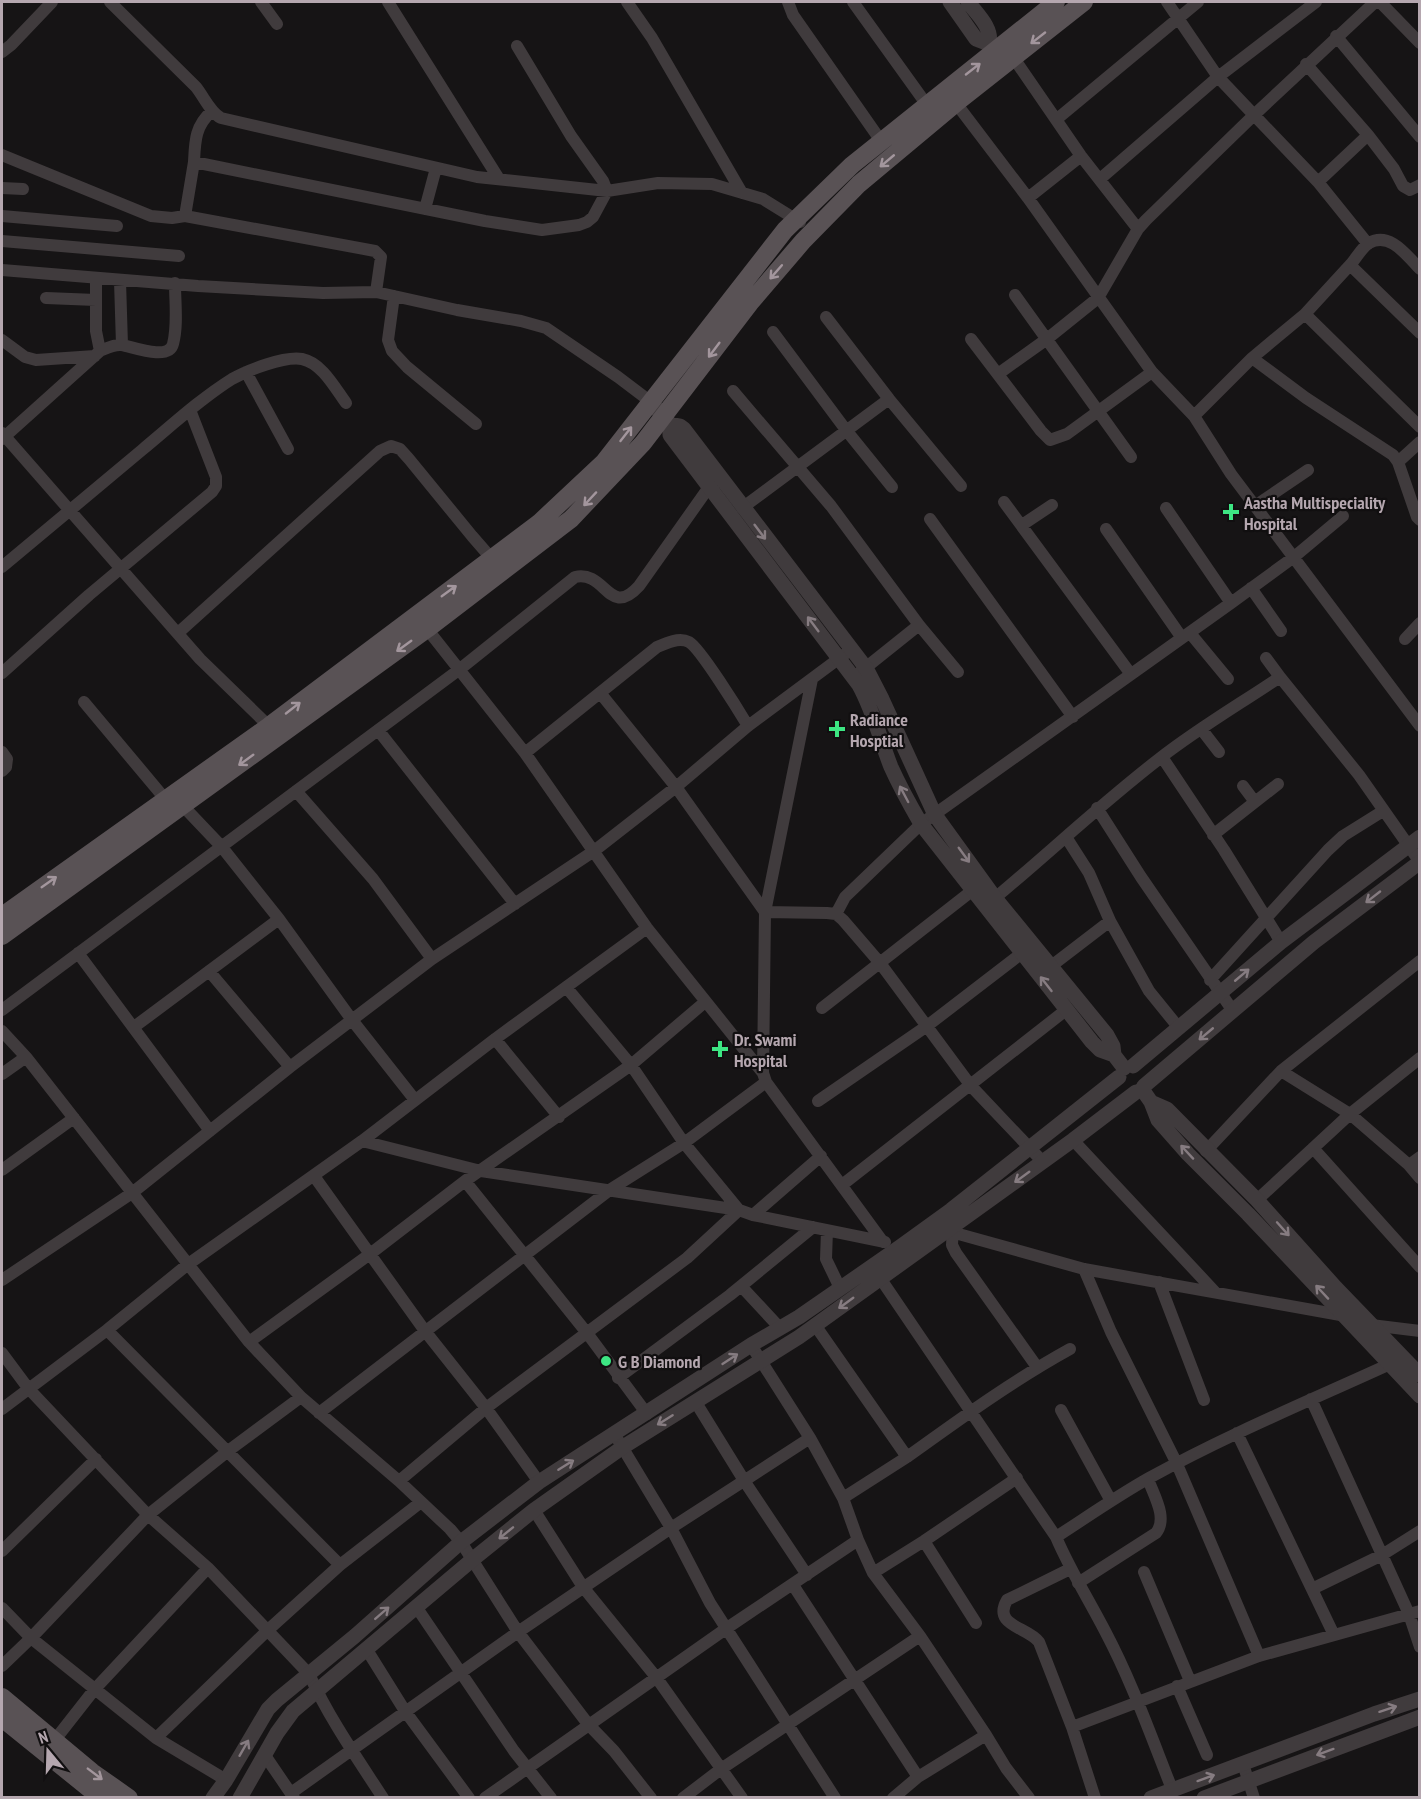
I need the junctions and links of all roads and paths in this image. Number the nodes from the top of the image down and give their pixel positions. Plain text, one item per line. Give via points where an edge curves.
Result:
1 (52, 2) edge
2 (110, 2) edge
3 (261, 2) edge
4 (387, 2) edge
5 (627, 2) edge
6 (788, 2) edge
7 (853, 2) edge
8 (950, 2) edge
9 (969, 2) edge
10 (1056, 2) edge
11 (1084, 2) edge
12 (1167, 2) edge
13 (1198, 2) edge
14 (1316, 2) edge
15 (1375, 2) edge
16 (1380, 2) edge
17 (1178, 18) junction
18 (277, 24) dead end
19 (1336, 36) junction
20 (1419, 44) edge
21 (517, 46) dead end
22 (2, 52) edge
23 (1000, 54) junction
24 (1306, 64) junction
25 (1218, 77) junction
26 (951, 96) junction
27 (927, 105) junction
28 (212, 111) junction
29 (1254, 115) junction
30 (1057, 119) junction
31 (1368, 135) junction
32 (1419, 137) edge
33 (881, 141) junction
34 (2, 156) edge
35 (1081, 156) junction
36 (194, 162) junction
37 (436, 168) junction
38 (499, 179) junction
39 (1100, 179) junction
40 (1318, 182) junction
41 (1419, 185) edge
42 (2, 188) edge
43 (22, 189) dead end
44 (607, 191) junction
45 (742, 193) junction
46 (1028, 198) junction
47 (425, 209) junction
48 (2, 216) edge
49 (185, 216) junction
50 (791, 225) junction
51 (117, 226) dead end
52 (1138, 229) junction
53 (808, 235) junction
54 (2, 241) edge
55 (1368, 244) junction
56 (179, 256) dead end
57 (1350, 265) junction
58 (1419, 269) edge
59 (2, 270) edge
60 (96, 278) junction
61 (120, 281) junction
62 (175, 284) junction
63 (376, 292) junction
64 (1015, 295) dead end
65 (394, 296) junction
66 (46, 298) dead end
67 (743, 298) junction
68 (1098, 298) junction
69 (96, 300) junction
70 (1305, 314) junction
71 (826, 317) dead end
72 (773, 333) dead end
73 (1419, 333) edge
74 (971, 339) dead end
75 (1047, 339) junction
76 (2, 340) edge
77 (122, 345) junction
78 (98, 354) junction
79 (1252, 358) junction
80 (246, 372) junction
81 (1152, 372) junction
82 (998, 374) junction
83 (733, 391) dead end
84 (889, 399) junction
85 (651, 402) junction
86 (346, 403) dead end
87 (190, 410) junction
88 (1098, 411) junction
89 (1194, 416) junction
90 (667, 421) junction
91 (476, 424) dead end
92 (1419, 427) edge
93 (846, 430) junction
94 (3, 436) edge
95 (1419, 442) edge
96 (288, 449) dead end
97 (1131, 457) dead end
98 (1398, 462) junction
99 (799, 467) junction
100 (1308, 470) dead end
101 (714, 480) junction
102 (961, 486) dead end
103 (892, 487) dead end
104 (1004, 502) dead end
105 (1052, 505) dead end
106 (1255, 506) junction
107 (742, 508) junction
108 (1166, 508) dead end
109 (69, 511) junction
110 (1343, 516) dead end
111 (930, 519) dead end
112 (1419, 520) edge
113 (1022, 525) junction
114 (1107, 529) dead end
115 (1293, 557) junction
116 (492, 559) junction
117 (2, 567) edge
118 (120, 569) junction
119 (1251, 588) junction
120 (1230, 603) junction
121 (421, 622) junction
122 (1419, 623) edge
123 (919, 625) junction
124 (1281, 631) dead end
125 (178, 633) junction
126 (1186, 636) junction
127 (1405, 639) dead end
128 (845, 654) junction
129 (1266, 658) dead end
130 (460, 669) junction
131 (958, 672) dead end
132 (2, 673) edge
133 (860, 673) junction
134 (1130, 673) junction
135 (1280, 677) junction
136 (812, 679) junction
137 (1228, 679) dead end
138 (601, 694) junction
139 (84, 702) dead end
140 (1073, 717) junction
141 (748, 726) junction
142 (1419, 726) edge
143 (378, 730) junction
144 (1202, 730) junction
145 (274, 731) junction
146 (2, 752) edge
147 (525, 753) junction
148 (1219, 753) dead end
149 (1162, 757) junction
150 (2, 771) edge
151 (1278, 784) dead end
152 (1243, 786) dead end
153 (676, 787) junction
154 (296, 791) junction
155 (1255, 802) junction
156 (174, 803) junction
157 (1097, 808) junction
158 (1383, 811) junction
159 (935, 814) junction
160 (921, 824) junction
161 (1213, 835) junction
162 (1066, 837) junction
163 (1414, 842) edge
164 (221, 846) junction
165 (594, 851) junction
166 (1419, 862) edge
167 (973, 890) junction
168 (995, 898) junction
169 (515, 904) junction
170 (765, 912) junction
171 (836, 914) junction
172 (2, 916) edge
173 (1266, 918) junction
174 (279, 919) junction
175 (1110, 921) junction
176 (647, 928) junction
177 (2, 936) edge
178 (1281, 942) junction
179 (78, 953) junction
180 (1022, 953) junction
181 (432, 959) junction
182 (1419, 961) edge
183 (880, 963) junction
184 (1050, 966) junction
185 (209, 971) junction
186 (1210, 980) junction
187 (566, 987) junction
188 (1220, 994) junction
189 (705, 1002) junction
190 (822, 1008) dead end
191 (2, 1010) edge
192 (1066, 1010) junction
193 (1233, 1011) junction
194 (352, 1020) junction
195 (927, 1026) junction
196 (134, 1027) junction
197 (1179, 1028) junction
198 (2, 1031) edge
199 (495, 1040) junction
200 (1114, 1055) junction
201 (26, 1057) junction
202 (1419, 1058) edge
203 (631, 1065) junction
204 (290, 1067) junction
205 (1126, 1070) junction
206 (1281, 1071) junction
207 (2, 1074) edge
208 (764, 1078) junction
209 (971, 1086) junction
210 (1141, 1089) junction
211 (415, 1100) junction
212 (818, 1101) dead end
213 (1151, 1102) junction
214 (1350, 1114) junction
215 (559, 1117) junction
216 (74, 1118) junction
217 (210, 1131) junction
218 (1073, 1140) junction
219 (362, 1141) junction
220 (684, 1143) junction
221 (1029, 1147) junction
222 (1313, 1148) junction
223 (1206, 1150) junction
224 (821, 1156) junction
225 (1043, 1162) junction
226 (1416, 1163) edge
227 (2, 1170) edge
228 (481, 1171) junction
229 (314, 1176) junction
230 (1419, 1178) edge
231 (465, 1181) junction
232 (842, 1185) junction
233 (611, 1190) junction
234 (132, 1193) junction
235 (1257, 1200) junction
236 (739, 1210) junction
237 (951, 1210) junction
238 (753, 1215) junction
239 (813, 1227) junction
240 (827, 1230) junction
241 (954, 1230) junction
242 (883, 1242) junction
243 (900, 1247) junction
244 (918, 1252) junction
245 (370, 1254) junction
246 (525, 1255) junction
247 (187, 1265) junction
248 (1419, 1268) edge
249 (1084, 1269) junction
250 (877, 1272) junction
251 (2, 1280) edge
252 (1159, 1282) junction
253 (741, 1286) junction
254 (840, 1288) junction
255 (1215, 1292) junction
256 (1344, 1315) junction
257 (815, 1325) junction
258 (1374, 1326) junction
259 (780, 1328) junction
260 (107, 1330) junction
261 (425, 1331) junction
262 (1419, 1331) edge
263 (587, 1334) junction
264 (249, 1342) junction
265 (752, 1345) junction
266 (1070, 1349) dead end
267 (2, 1353) edge
268 (762, 1360) junction
269 (1390, 1364) junction
270 (1037, 1367) junction
271 (1419, 1375) edge
272 (618, 1378) junction
273 (28, 1388) junction
274 (1419, 1396) edge
275 (301, 1397) junction
276 (1311, 1399) junction
277 (1204, 1400) dead end
278 (695, 1401) junction
279 (486, 1408) junction
280 (2, 1409) edge
281 (1061, 1410) dead end
282 (970, 1411) junction
283 (319, 1413) junction
284 (646, 1414) junction
285 (1237, 1433) junction
286 (810, 1438) junction
287 (619, 1440) junction
288 (228, 1451) junction
289 (907, 1457) junction
290 (96, 1459) junction
291 (1177, 1464) junction
292 (1017, 1478) junction
293 (1148, 1479) junction
294 (399, 1481) junction
295 (539, 1482) junction
296 (745, 1482) junction
297 (843, 1498) junction
298 (1111, 1501) junction
299 (421, 1502) junction
300 (534, 1510) junction
301 (148, 1515) junction
302 (671, 1528) junction
303 (1419, 1531) edge
304 (1056, 1537) junction
305 (858, 1540) junction
306 (924, 1541) junction
307 (461, 1542) junction
308 (2, 1551) edge
309 (1382, 1556) junction
310 (472, 1560) junction
311 (340, 1565) junction
312 (208, 1568) junction
313 (1070, 1569) junction
314 (1144, 1572) dead end
315 (873, 1573) junction
316 (807, 1575) junction
317 (1078, 1583) junction
318 (793, 1585) junction
319 (583, 1587) junction
320 (1312, 1589) junction
321 (2, 1608) edge
322 (417, 1608) junction
323 (1414, 1612) edge
324 (976, 1623) dead end
325 (726, 1628) junction
326 (268, 1630) junction
327 (518, 1632) junction
328 (1334, 1635) junction
329 (920, 1636) junction
330 (31, 1638) junction
331 (1419, 1647) edge
332 (367, 1650) junction
333 (1259, 1656) junction
334 (2, 1666) edge
335 (461, 1671) junction
336 (309, 1674) junction
337 (656, 1677) junction
338 (855, 1678) junction
339 (1190, 1681) junction
340 (1177, 1686) junction
341 (94, 1690) junction
342 (317, 1692) junction
343 (2, 1697) edge
344 (1419, 1699) edge
345 (1138, 1701) junction
346 (405, 1711) junction
347 (1419, 1717) edge
348 (2, 1718) edge
349 (588, 1724) junction
350 (788, 1724) junction
351 (1072, 1727) junction
352 (986, 1735) junction
353 (156, 1738) junction
354 (54, 1741) junction
355 (351, 1750) junction
356 (264, 1754) junction
357 (1207, 1755) dead end
358 (1243, 1764) junction
359 (526, 1767) junction
360 (721, 1769) junction
361 (918, 1777) junction
362 (226, 1780) junction
363 (1248, 1781) junction
364 (1172, 1789) junction
365 (292, 1795) edge
366 (101, 1797) edge
367 (129, 1797) edge
368 (213, 1797) edge
369 (240, 1797) edge
370 (383, 1797) edge
371 (469, 1797) edge
372 (485, 1797) edge
373 (551, 1797) edge
374 (651, 1797) edge
375 (683, 1797) edge
376 (742, 1797) edge
377 (835, 1797) edge
378 (893, 1797) edge
379 (1029, 1797) edge
380 (1095, 1797) edge
381 (1151, 1797) edge
382 (1204, 1797) edge
383 (1254, 1797) edge

1 - 22 street
2 - 28 street via 196,87
3 - 18 street
4 - 38 street
5 - 45 street
6 - 33 street via 793,15
7 - 27 street
8 - 23 street via 976,39
9 - 23 street
10 - 23 main road
11 -> 23 main road
12 - 17 street
13 - 17 street
14 - 25 street
15 - 19 street
16 - 20 street
17 - 25 street
17 - 30 street
19 - 24 street
19 - 32 street
21 - 44 street
23 - 26 main road
23 - 30 street
24 - 29 street
24 - 31 street
25 - 29 street
25 - 39 street
26 - 27 main road
26 - 46 street
26 -> 53 main road
27 - 33 main road
28 - 36 street via 197,129
28 - 37 street via 221,118
29 - 40 street
29 - 52 street
30 - 35 street
31 - 40 street
31 - 41 street via 1403,186 1410,190
33 - 50 main road
34 - 49 street via 151,216
35 - 39 street
35 - 46 street
36 - 47 street
36 - 49 street
37 - 38 street
37 - 47 street
38 - 44 street
39 - 52 street
40 - 55 street
42 - 43 street
44 - 45 street via 658,183 712,184
44 - 47 street via 587,222 542,230
45 - 50 street via 763,199
46 - 68 street
48 - 51 street
49 - 63 street via 375,251 381,262
50 - 53 street
50 - 67 main road
52 - 68 street
53 -> 67 main road
54 - 56 street
55 - 57 street
55 - 58 street via 1379,240 1393,243
57 - 70 street
57 - 73 street
59 - 60 street
60 - 61 street
60 - 69 street
61 - 62 street
61 - 77 street
62 - 63 street via 323,293
62 - 77 street via 175,328 170,350 138,350
63 - 65 street
64 - 75 street
65 - 85 street via 546,328
65 - 91 street via 388,339 392,351
66 - 69 street
67 - 85 main road
67 -> 90 main road
68 - 75 street
68 - 81 street
69 - 78 street
70 - 79 street
70 - 92 street
71 - 84 street
72 - 93 street
74 - 82 street
75 - 82 street
75 - 88 street
76 - 78 street via 36,360
77 - 78 street via 108,347
78 - 94 street
79 - 89 street
79 - 98 street
80 - 86 street via 293,358 304,359 320,369
80 - 87 street
80 - 96 street
81 - 88 street
81 - 89 street
82 - 88 street via 1050,440 1067,434
83 - 99 street
84 - 93 street
84 - 102 street
85 - 90 street
116 -> 85 main road via 539,523 604,462
87 - 109 street
87 - 118 street via 216,486
88 - 97 street
89 - 106 street
90 - 101 street via 673,439
90 -> 121 main road via 571,519
93 - 99 street
93 - 103 street
94 - 109 street
95 - 98 street
98 - 112 street
99 - 107 street
99 - 123 street
100 - 106 street
101 - 107 street
128 -> 101 street
101 - 130 street via 631,596 613,596 590,576 575,577
104 - 113 street
105 - 113 street
106 - 115 street
107 -> 128 street
108 - 120 street
109 - 117 street
109 - 118 street
110 - 115 street
111 - 140 street
113 - 134 street
114 - 126 street
115 - 119 street
115 - 142 street
121 -> 116 main road
116 - 125 street via 409,459 391,446 380,451
118 - 125 street
118 - 132 street
119 - 120 street
119 - 124 street
120 - 126 street
121 - 130 street
121 - 145 main road
122 - 127 street
123 - 131 street
123 - 133 street
125 - 145 street
126 - 134 street
126 - 137 street
128 - 133 street
128 - 136 street
129 - 135 street
130 - 143 street
130 - 147 street
133 - 159 street via 882,699
160 -> 133 street via 890,765
134 - 140 street
135 - 144 street
135 - 158 street
136 - 141 street
136 - 170 street
138 - 141 street via 657,647 673,641 688,642
138 - 147 street
138 - 153 street
139 - 156 street
140 - 159 street
141 - 153 street
143 - 154 street
143 - 169 street
144 - 148 street
144 - 149 street
145 - 156 main road
146 - 150 street via 7,759
147 - 165 street
149 - 157 street
149 - 161 street
151 - 155 street
152 - 155 street
153 - 165 street
153 - 170 street
154 - 164 street
154 - 181 street via 373,879
155 - 161 street
156 - 164 street
172 -> 156 main road
156 - 177 main road
157 - 162 street
157 - 186 street
158 - 163 street
158 - 173 street via 1343,836
159 - 160 street
159 -> 168 street
160 - 167 street
160 - 171 street via 845,897
161 - 173 street
162 - 168 street
162 - 175 street via 1089,873
163 - 166 street
163 - 178 street
164 - 174 street
164 - 179 street
165 - 169 street
165 - 176 street
166 -> 193 street via 1314,942
167 - 180 street
167 - 183 street
168 - 184 street
169 - 181 street
170 - 171 street
170 - 208 street
171 - 183 street
173 - 178 street
173 - 186 street
174 - 185 street
174 - 194 street
175 - 184 street
175 - 197 street via 1149,991
176 - 187 street
176 - 189 street
188 -> 178 street
179 - 191 street
179 - 196 street
192 -> 180 street
180 - 195 street
181 - 194 street
182 - 206 street
183 - 190 street
183 - 195 street
184 - 200 street via 1107,1035
185 - 196 street
185 - 204 street
186 - 188 street
187 - 199 street
187 - 203 street
188 - 193 street
188 - 197 street
189 - 203 street
189 - 208 street
192 - 200 street via 1096,1047
192 - 209 street
193 -> 210 street
194 - 204 street
194 - 211 street
195 - 209 street
195 - 212 street
196 - 217 street
197 - 205 street
198 - 201 street
199 - 211 street
199 - 215 street
200 - 205 street
201 - 207 street
201 - 216 street
202 - 214 street
203 - 215 street
203 - 220 street
204 - 217 street
205 - 210 street via 1141,1069 1146,1081
205 - 210 street via 1119,1081 1123,1089
205 - 221 street
206 - 214 street
206 - 223 street
208 - 220 street
208 - 224 street
209 - 221 street
209 - 232 street
210 - 213 street
210 - 218 street
211 - 219 street
213 - 223 street via 1167,1109
256 -> 213 street via 1158,1120
214 - 222 street
214 - 226 street
215 - 228 street
216 - 227 street
216 - 234 street
217 - 234 street
218 - 225 street
218 - 255 street
219 - 228 street
219 - 229 street
220 - 233 street
220 - 236 street
221 - 225 street
221 - 237 street
222 - 235 street
222 - 248 street
223 - 235 street
224 - 232 street
224 - 238 street
225 -> 241 street
226 - 230 street
228 - 231 street
228 - 233 street
229 - 245 street
229 - 247 street
231 - 245 street
231 - 246 street
232 - 242 street
233 - 236 street
233 - 246 street
234 - 247 street
234 - 251 street
235 -> 258 street
236 - 238 street
236 - 263 street via 687,1258
237 - 241 street
237 - 243 street
238 - 239 street
239 - 240 street
239 - 253 street
240 - 242 street
240 - 254 street via 826,1259
241 - 244 street
241 - 249 street
241 - 270 street via 952,1245 956,1253
242 - 243 street
243 - 244 street
243 - 250 street
244 - 250 street
245 - 261 street
245 - 264 street
246 - 261 street
246 - 263 street
247 - 260 street
247 - 264 street
249 - 252 street
249 - 291 street
250 - 254 street
250 -> 257 street
250 - 282 street
252 - 255 street
252 - 277 street
253 - 259 street
253 - 272 street
254 - 259 street
255 - 256 street
256 - 258 street
256 - 269 street
257 - 268 street
257 - 289 street
258 - 262 street
258 - 271 street
259 - 265 street
260 - 273 street
260 - 288 street
261 - 279 street
261 - 283 street
263 - 272 street
263 - 279 street
264 - 275 street
265 - 268 street
284 -> 265 street
266 - 270 street
267 - 273 street
268 - 278 street
268 - 286 street
269 - 274 street
269 - 276 street
270 - 282 street
272 - 284 street
273 - 280 street
273 - 290 street
275 - 283 street
275 - 288 street
276 - 285 street
276 - 309 street
278 -> 287 street
278 - 296 street
279 - 294 street
279 - 295 street
281 - 298 street
282 - 289 street
282 - 292 street
283 - 294 street
284 - 287 street
285 - 291 street
285 - 320 street
286 - 296 street
286 - 297 street
295 -> 287 street
287 - 300 street
287 - 302 street
288 - 301 street
288 - 311 street
289 - 297 street
290 - 301 street
290 - 308 street
291 - 293 street
291 - 333 street
292 - 304 street
292 - 306 street
293 - 298 street
293 - 317 street via 1161,1527
294 - 299 street
295 - 307 street
296 - 302 street
296 - 316 street
297 - 305 street
298 - 304 street
299 - 307 street
299 - 311 street
300 -> 310 street
300 - 319 street
301 - 312 street
301 - 330 street
302 - 319 street
302 - 325 street
303 - 309 street
304 - 313 street
305 - 315 street
305 - 316 street
306 - 315 street
306 - 324 street
307 - 310 street
336 -> 307 street
309 - 320 street
309 - 323 street
310 - 322 street
310 - 327 street
311 - 326 street
312 - 326 street
312 - 341 street
313 - 317 street
313 - 351 street via 1007,1600 1004,1614 1013,1626 1032,1634 1039,1642
314 - 339 street
315 - 329 street
316 - 318 street
317 - 345 street
318 - 325 street
318 - 338 street
319 - 327 street
319 - 337 street
320 - 328 street
321 - 330 street
322 - 332 street
322 - 335 street
323 - 328 street
323 - 331 street
325 - 337 street
325 - 350 street
326 - 336 street
326 - 353 street
327 - 335 street
327 - 349 street
328 - 333 street
329 - 338 street
329 - 352 street
330 - 334 street
330 - 341 street
332 - 342 street
332 - 346 street
333 - 339 street
335 - 346 street
335 - 359 street
336 - 342 street
362 -> 336 street via 268,1709
337 - 349 street
337 - 360 street
338 - 350 street
338 - 361 street
339 - 340 street
340 - 345 street
340 - 357 street
341 - 353 street
341 - 354 street
342 - 355 street
342 - 356 street via 293,1711
343 - 354 main road
358 -> 344 street
345 - 351 street
345 - 364 street
346 - 355 street
346 - 371 street
347 -> 363 street
348 - 366 main road
349 - 359 street
349 - 374 street
350 - 360 street
350 - 377 street
351 - 380 street
352 - 361 street
352 - 379 street
353 - 362 street
354 -> 367 main road
355 - 365 street
355 - 370 street
356 - 365 street
356 - 369 street
358 - 363 street
364 -> 358 street
359 - 372 street
359 - 373 street
360 - 375 street
360 - 376 street
361 - 378 street
362 - 368 street
363 - 382 street
363 - 383 street
364 - 381 street

